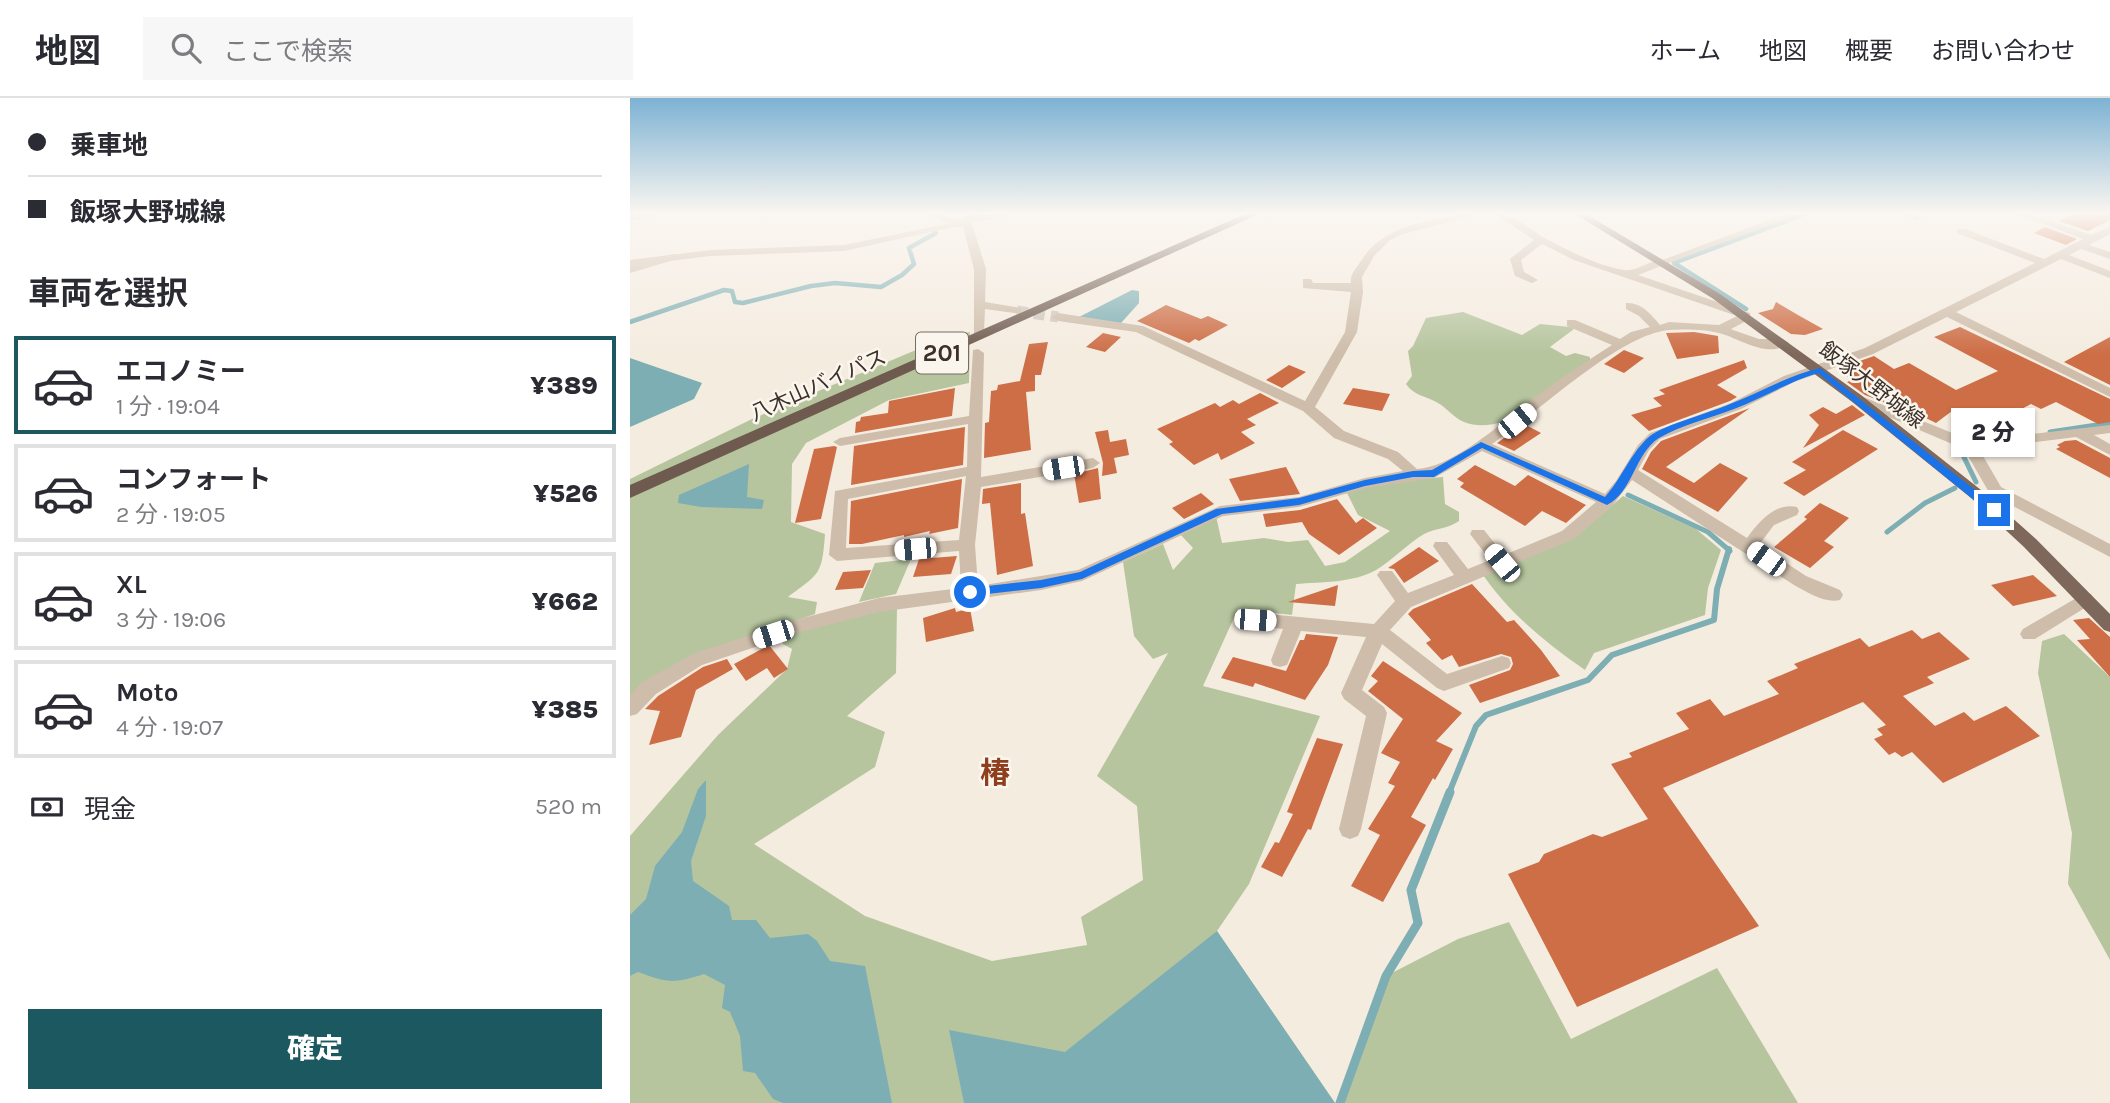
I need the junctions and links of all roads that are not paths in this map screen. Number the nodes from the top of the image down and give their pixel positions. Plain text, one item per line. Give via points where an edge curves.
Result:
1 (660, 261) edge
2 (977, 261) edge
3 (1148, 261) edge
4 (1366, 261) edge
5 (1516, 261) edge
6 (1587, 261) edge
7 (1665, 261) edge
8 (2039, 261) edge
9 (2048, 261) edge
10 (2075, 261) edge
11 (1662, 262) junction
12 (2044, 263) junction
13 (630, 270) edge
14 (1629, 274) junction
15 (2110, 275) edge
16 (1532, 280) dead end
17 (1307, 281) dead end
18 (1357, 287) junction
19 (979, 305) junction
20 (1630, 306) dead end
21 (1017, 310) tunnel mouth
22 (1945, 311) junction
23 (1744, 315) junction
24 (1058, 317) tunnel mouth
25 (1571, 323) dead end
26 (1656, 327) junction
27 (1720, 329) junction
28 (978, 331) dead end
29 (1619, 343) junction
30 (1783, 343) junction
31 (978, 353) dead end
32 (1820, 370) junction
33 (2110, 376) edge
34 (2095, 385) junction
35 (2110, 393) edge
36 (1856, 398) junction
37 (1308, 408) junction
38 (976, 419) junction
39 (2110, 429) edge
40 (2079, 433) junction
41 (840, 442) dead end
42 (1481, 445) junction
43 (1970, 446) junction
44 (2110, 450) edge
45 (1093, 463) dead end
46 (1628, 471) junction
47 (1413, 474) junction
48 (974, 477) junction
49 (1995, 490) junction
50 (630, 492) edge
51 (1976, 494) junction
52 (1607, 501) junction
53 (1791, 511) dead end
54 (1478, 534) dead end
55 (967, 545) junction
56 (1441, 546) dead end
57 (1749, 547) junction
58 (2110, 551) edge
59 (1502, 563) junction
60 (1386, 575) dead end
61 (1465, 578) junction
62 (970, 592) junction
63 (1834, 595) dead end
64 (2085, 599) junction
65 (1405, 602) junction
66 (1255, 620) dead end
67 (1295, 623) junction
68 (2110, 625) edge
69 (1378, 631) junction
70 (2029, 634) dead end
71 (1280, 660) dead end
72 (1502, 663) dead end
73 (630, 709) edge
74 (1350, 829) dead end

1 - 13 street
2 - 19 street
3 - 50 highway, 八木山バイパス / 201
4 - 18 street via 1356,277
5 - 16 street via 1519,274
6 - 14 street
7 - 11 street
8 - 12 street
9 - 12 street
10 - 15 street
11 - 14 street
11 - 23 main road, 飯塚大野城線
12 - 22 street
14 - 23 street
17 - 18 street via 1307,286
18 - 37 street via 1351,332
19 - 21 street
19 - 28 street
20 - 26 street
22 - 32 street via 1869,351
22 - 34 street
23 - 27 street
23 - 30 main road, 飯塚大野城線
24 - 37 street via 1139,329
25 - 29 street
26 - 27 street
26 - 29 street
27 - 30 street via 1762,344
29 - 42 street
30 - 32 main road, 飯塚大野城線
31 - 38 street
32 - 36 main road, 飯塚大野城線
32 - 46 street via 1655,436
33 - 34 street
34 - 35 street
36 - 43 street
36 - 51 main road, 飯塚大野城線
37 - 47 street via 1323,424 1353,442 1392,453
38 - 41 street
38 - 48 street
39 - 40 street
40 - 43 street
40 - 44 street
42 - 47 street via 1434,473
42 - 52 street
43 - 49 street
45 - 48 street via 1063,474
46 - 52 street
46 - 57 street
47 - 62 street via 1299,502 1220,511 1082,575
48 - 55 street
48 - 55 street via 841,495 838,555
49 - 51 street
49 - 58 street
51 - 64 main road, 飯塚大野城線
52 - 59 street via 1567,535
53 - 57 street via 1768,521
54 - 59 street
55 - 62 street
56 - 61 street
57 - 63 street via 1819,591
59 - 61 street
60 - 65 street
61 - 65 street
62 - 73 street via 879,605 695,660 649,688
64 - 68 main road, 飯塚大野城線
64 - 70 street
65 - 69 street
66 - 67 street
67 - 69 street
67 - 71 street
69 - 72 street via 1444,683
69 - 74 street via 1352,693 1377,713

